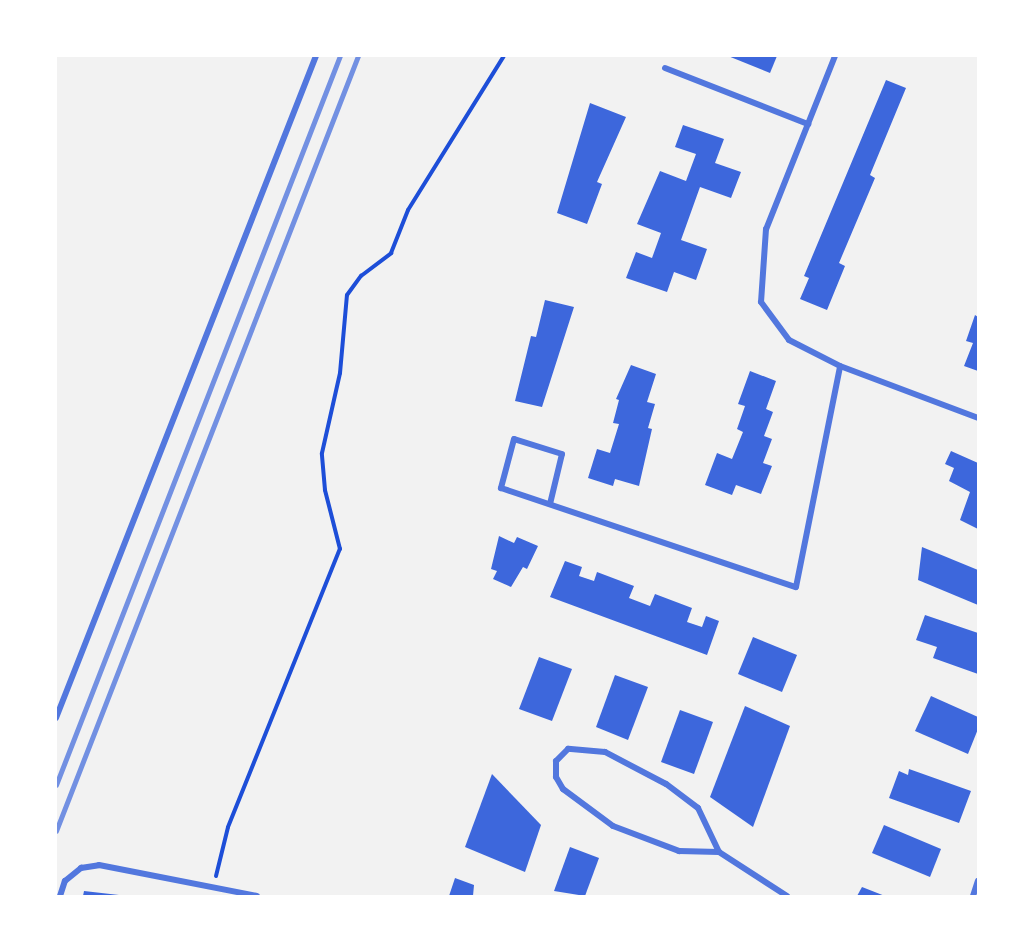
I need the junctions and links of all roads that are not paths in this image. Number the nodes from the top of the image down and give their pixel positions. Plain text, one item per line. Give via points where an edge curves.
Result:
1 (316, 56) edge
2 (835, 56) edge
3 (665, 68) dead end
4 (808, 124) junction
5 (840, 366) junction
6 (978, 418) edge
7 (550, 504) junction
8 (56, 718) edge
9 (719, 852) junction
10 (978, 880) edge
11 (60, 897) edge
12 (257, 897) edge
13 (787, 897) edge
14 (973, 897) edge

1 - 8 street
2 - 4 street
3 - 4 street
4 - 5 street via 766,230 761,302 789,340
5 - 6 street
5 - 7 street via 796,587
7 - 7 street via 562,454 514,439 501,488
9 - 9 street via 698,808 666,784 605,752 568,749 556,762 556,777 563,789 613,826 679,851
9 - 13 street
10 - 14 street
11 - 12 street via 66,881 81,868 99,866

